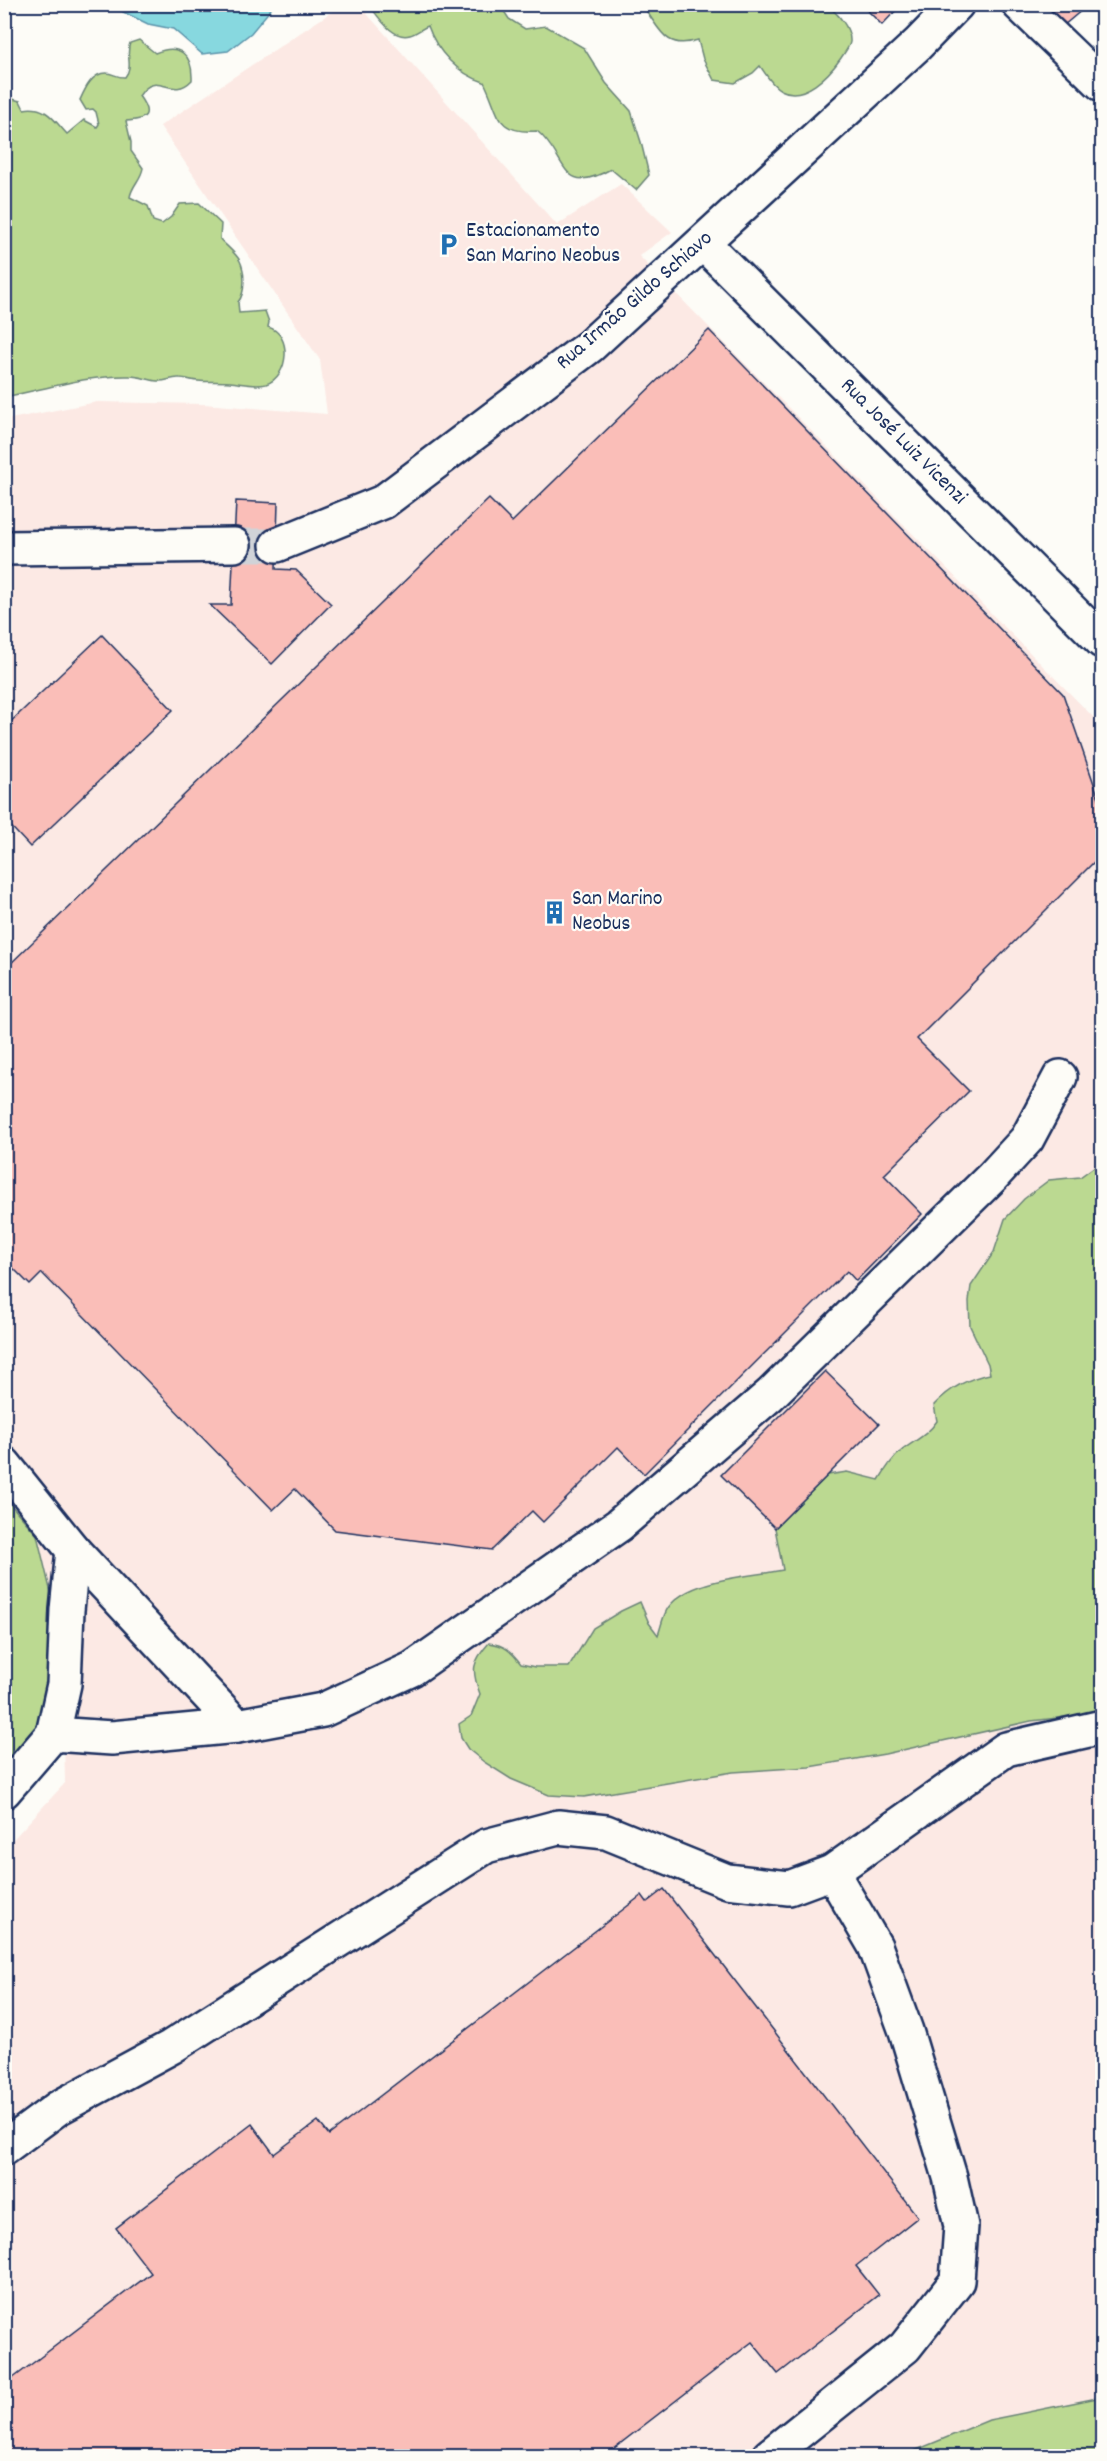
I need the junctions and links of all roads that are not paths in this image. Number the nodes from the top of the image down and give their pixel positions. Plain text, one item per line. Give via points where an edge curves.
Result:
1 (957, 4) edge
2 (1019, 4) edge
3 (1102, 84) edge
4 (703, 243) junction
5 (234, 545) tunnel mouth
6 (277, 545) tunnel mouth
7 (4, 548) edge
8 (1102, 641) edge
9 (1060, 1077) dead end
10 (4, 1464) edge
11 (73, 1550) junction
12 (237, 1726) junction
13 (1102, 1727) edge
14 (54, 1734) junction
15 (4, 1791) edge
16 (832, 1872) junction
17 (4, 2148) edge
18 (769, 2457) edge

1 - 4 street, Rua Irmão Gildo Schiavo
2 - 3 street
4 - 6 street, Rua Irmão Gildo Schiavo via 590,346 383,502
4 - 8 street, Rua José Luiz Vicenzi
5 - 7 street
9 - 12 street via 1027,1138 992,1177 770,1395 620,1525 412,1669 323,1710
10 - 11 street
11 - 12 street
11 - 14 street via 64,1684
12 - 14 street via 112,1738
13 - 16 street via 1006,1749
14 - 15 street
16 - 17 street via 789,1888 727,1881 606,1832 558,1827 486,1846 171,2047 58,2108
16 - 18 street via 875,1946 906,2031 961,2226 957,2281 905,2347

